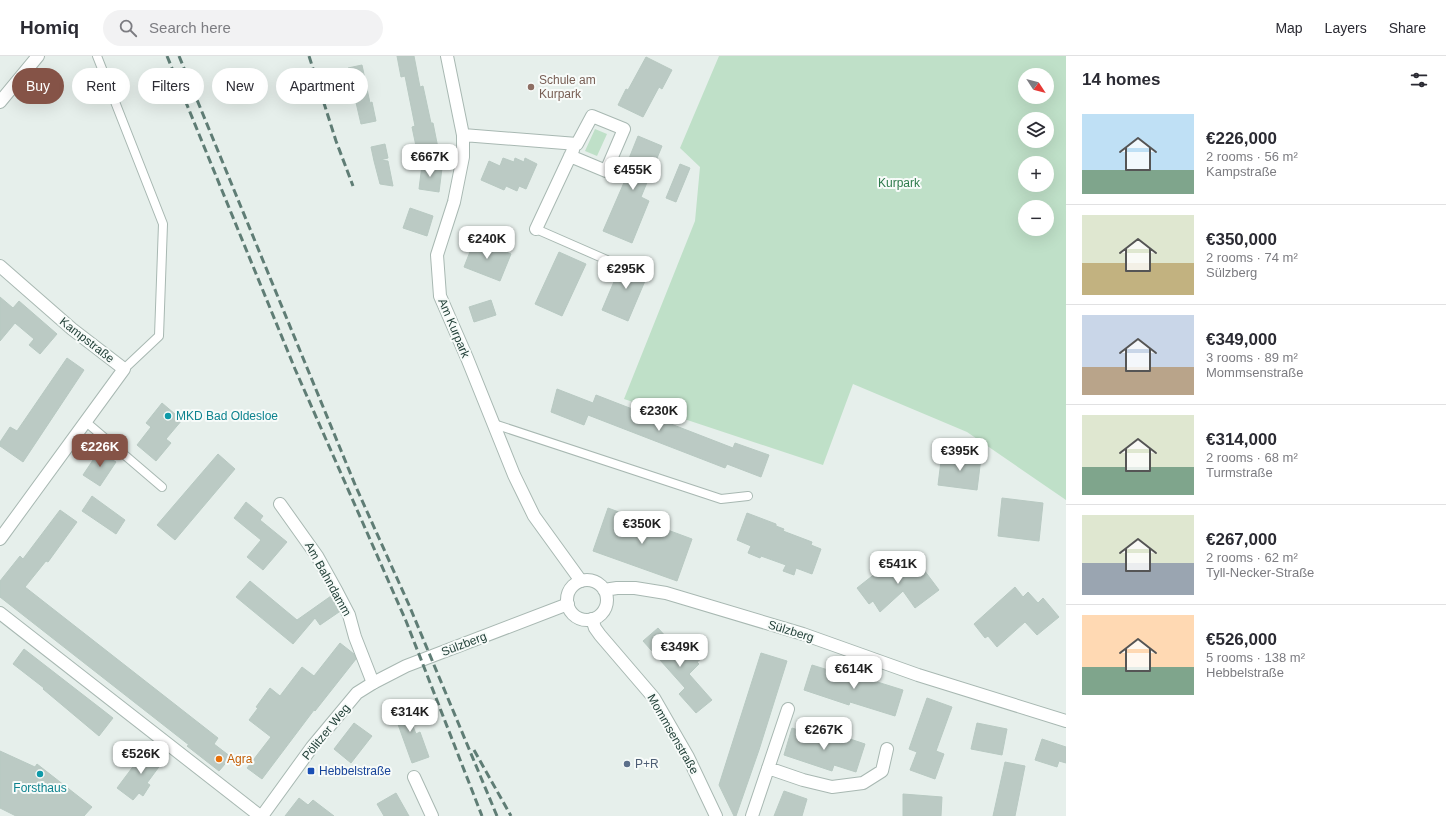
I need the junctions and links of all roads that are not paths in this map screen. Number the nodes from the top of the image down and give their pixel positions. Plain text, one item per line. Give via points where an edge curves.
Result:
1 (38, 56) edge
2 (97, 56) edge
3 (447, 56) edge
4 (0, 102) edge
5 (463, 135) junction
6 (577, 144) junction
7 (570, 156) junction
8 (536, 228) joint
9 (606, 260) dead end
10 (0, 266) edge
11 (124, 369) junction
12 (86, 422) junction
13 (494, 424) junction
14 (162, 487) dead end
15 (748, 496) dead end
16 (280, 504) dead end
17 (0, 539) edge
18 (580, 581) junction
19 (604, 590) junction
20 (568, 604) junction
21 (0, 613) edge
22 (592, 619) junction
23 (406, 666) joint
24 (373, 683) junction
25 (788, 709) dead end
26 (1066, 721) edge
27 (888, 749) dead end
28 (768, 768) junction
29 (414, 777) dead end
30 (261, 816) edge
31 (432, 816) edge
32 (716, 816) edge
33 (752, 816) edge

1 - 4 street
2 - 11 lane via 163,224 159,336
3 - 5 street, Am Kurpark
5 - 6 street
5 - 13 street, Am Kurpark via 463,157 454,202 437,255 440,296
6 - 7 street
6 - 7 street via 592,116 624,129 606,171
7 - 8 street
8 - 9 lane
10 - 11 street, Kampstraße via 72,329
11 - 12 street, Kampstraße
12 - 14 lane
12 - 17 street, Kampstraße
13 - 15 lane via 721,499
13 - 18 street, Am Kurpark via 534,516
16 - 24 street, Am Bahndamm via 318,556 349,615 354,637
18 - 19 street via 597,582
18 - 20 street via 571,588 567,598
19 - 22 street via 607,602 605,607
19 - 26 street, Sülzberg via 635,588 666,593 803,634 918,675
20 - 22 street via 574,615 586,620
20 - 23 street, Sülzberg
21 - 30 street
22 - 32 street, Mommsenstraße via 600,635 654,698 688,757
23 - 24 street, Pölitzer Weg
24 - 30 street, Pölitzer Weg via 357,692
25 - 28 street
27 - 28 street via 882,771 863,783 832,787
28 - 33 street
29 - 31 street

